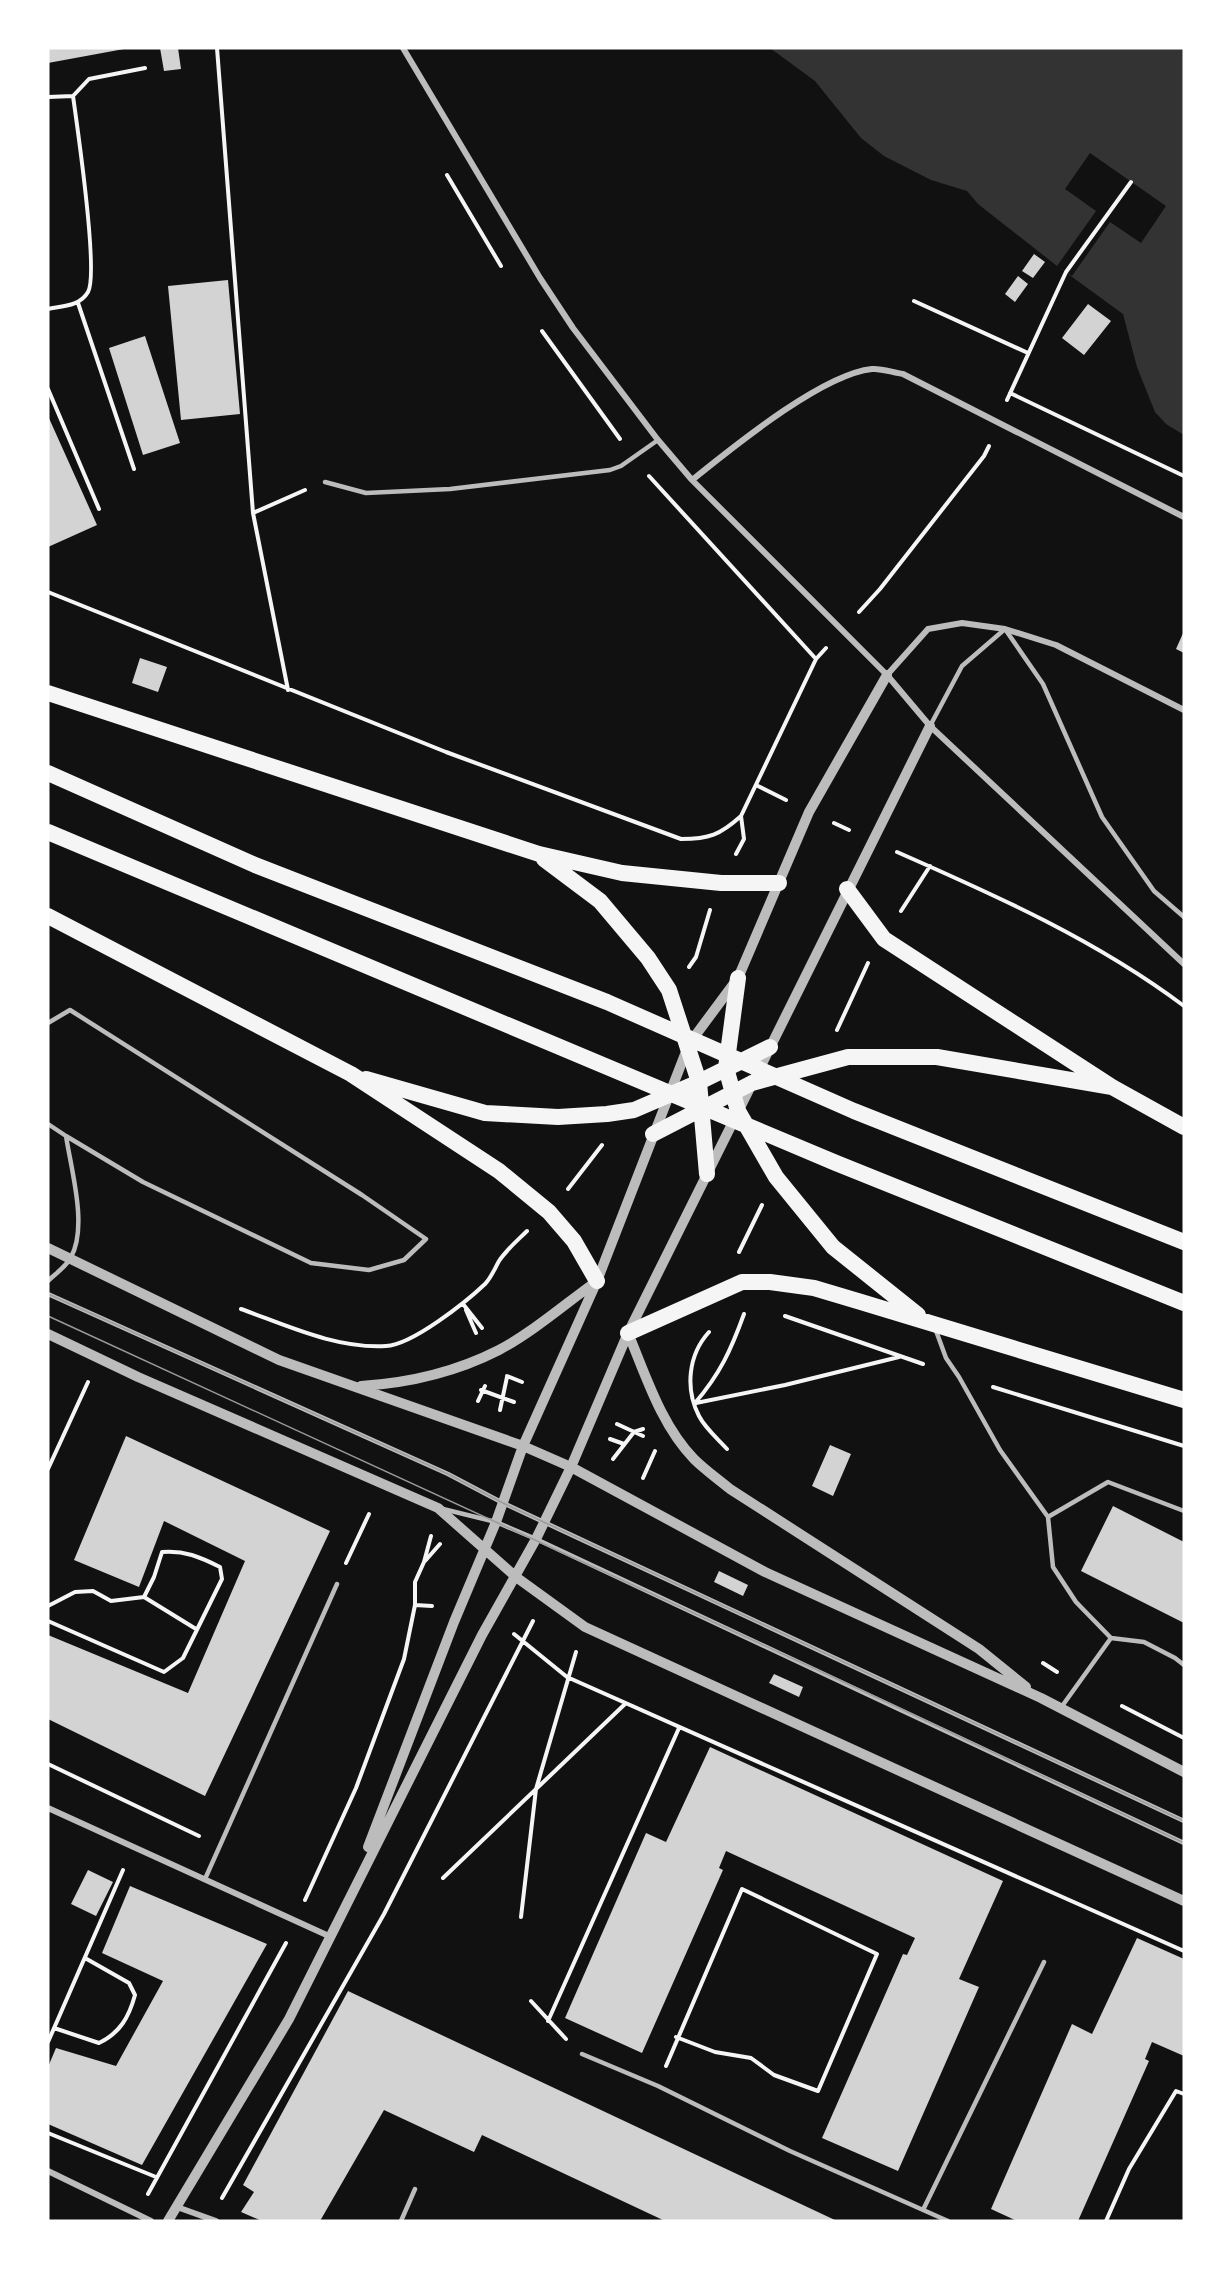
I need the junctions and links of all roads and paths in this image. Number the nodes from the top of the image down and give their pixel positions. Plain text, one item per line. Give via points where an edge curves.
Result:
1 (216, 48) edge
2 (403, 48) edge
3 (145, 68) dead end
4 (72, 96) junction
5 (48, 97) edge
6 (1131, 182) dead end
7 (914, 301) dead end
8 (78, 303) junction
9 (48, 309) edge
10 (1028, 353) junction
11 (49, 392) edge
12 (1010, 393) junction
13 (999, 421) junction
14 (658, 440) junction
15 (134, 469) dead end
16 (1184, 476) edge
17 (692, 480) junction
18 (325, 482) joint
19 (99, 509) dead end
20 (253, 513) junction
21 (1184, 517) edge
22 (48, 592) edge
23 (842, 629) junction
24 (1005, 629) junction
25 (887, 675) junction
26 (288, 690) junction
27 (48, 693) edge
28 (1184, 710) edge
29 (930, 726) junction
30 (48, 773) edge
31 (758, 786) junction
32 (809, 812) junction
33 (48, 832) edge
34 (873, 841) junction
35 (539, 854) junction
36 (779, 883) junction
37 (847, 889) junction
38 (48, 916) edge
39 (1184, 917) edge
40 (1184, 964) edge
41 (738, 978) junction
42 (1184, 1006) edge
43 (48, 1023) edge
44 (689, 1044) junction
45 (770, 1047) junction
46 (726, 1068) junction
47 (351, 1074) junction
48 (699, 1082) junction
49 (752, 1083) junction
50 (1112, 1087) junction
51 (732, 1091) junction
52 (669, 1094) junction
53 (702, 1107) junction
54 (738, 1111) junction
55 (48, 1124) edge
56 (1184, 1127) edge
57 (652, 1134) junction
58 (66, 1136) junction
59 (707, 1174) junction
60 (1184, 1242) edge
61 (48, 1248) edge
62 (71, 1258) junction
63 (48, 1281) edge
64 (597, 1281) junction
65 (48, 1294) edge
66 (1184, 1303) edge
67 (463, 1304) dead end
68 (234, 1306) dead end
69 (747, 1310) dead end
70 (782, 1315) dead end
71 (934, 1326) junction
72 (628, 1333) junction
73 (48, 1334) edge
74 (388, 1347) junction
75 (901, 1356) junction
76 (435, 1375) junction
77 (959, 1377) junction
78 (355, 1386) junction
79 (86, 1389) dead end
80 (1184, 1400) edge
81 (540, 1413) junction
82 (587, 1430) junction
83 (624, 1444) dead end
84 (523, 1446) junction
85 (1184, 1446) edge
86 (571, 1467) junction
87 (48, 1469) edge
88 (503, 1503) junction
89 (438, 1508) junction
90 (1184, 1511) edge
91 (369, 1514) dead end
92 (1048, 1517) junction
93 (496, 1522) junction
94 (544, 1522) junction
95 (536, 1539) junction
96 (484, 1550) junction
97 (424, 1562) dead end
98 (516, 1577) junction
99 (337, 1584) joint
100 (144, 1597) junction
101 (48, 1606) edge
102 (48, 1621) edge
103 (196, 1629) junction
104 (1111, 1638) junction
105 (1184, 1665) edge
106 (567, 1677) junction
107 (1041, 1698) junction
108 (625, 1704) junction
109 (1060, 1709) junction
110 (679, 1728) junction
111 (48, 1764) edge
112 (1184, 1772) edge
113 (536, 1789) junction
114 (48, 1808) edge
115 (1184, 1821) edge
116 (1184, 1843) edge
117 (220, 1846) junction
118 (123, 1870) dead end
119 (443, 1878) dead end
120 (205, 1879) junction
121 (349, 1897) junction
122 (1184, 1901) edge
123 (521, 1917) dead end
124 (296, 1921) junction
125 (330, 1937) junction
126 (1184, 1951) edge
127 (85, 1958) junction
128 (1044, 1962) dead end
129 (531, 2001) dead end
130 (548, 2021) junction
131 (54, 2028) junction
132 (676, 2037) junction
133 (48, 2042) edge
134 (582, 2054) joint
135 (658, 2086) junction
136 (1184, 2094) edge
137 (48, 2133) edge
138 (48, 2171) edge
139 (156, 2177) junction
140 (415, 2189) dead end
141 (177, 2207) junction
142 (923, 2210) junction
143 (138, 2212) junction
144 (213, 2220) edge
145 (151, 2221) edge
146 (168, 2221) edge
147 (401, 2221) edge
148 (948, 2221) edge
149 (1106, 2221) edge

1 - 20 path
2 - 14 street via 540,278
3 - 4 path via 89,79
4 - 5 path
4 - 8 path via 90,243 89,290
6 - 10 path via 1066,272
7 - 10 path
8 - 9 path
8 - 15 path
10 - 12 path
11 - 19 path
12 - 13 path
12 - 16 path
13 - 17 street via 903,374 873,369 841,377 807,396
13 - 21 street
13 - 23 path via 984,456 880,589
14 - 17 street
14 - 18 lane via 621,466 600,471 450,489 366,493
17 - 23 street
18 - 20 path
20 - 26 path
22 - 26 path
23 - 25 street
23 - 31 path via 816,659
24 - 25 street via 962,623 928,629
24 - 28 street via 1056,645
24 - 29 lane via 962,666
24 - 39 lane via 1043,684 1102,817 1154,891
25 - 29 street
25 - 32 street
26 - 31 path via 681,839 701,839 724,832 741,816
27 - 35 highway
29 - 34 street
29 - 40 street
30 - 60 highway via 255,865 607,1002 854,1111
31 - 32 path
32 - 34 path
32 - 36 street
33 - 66 highway via 836,1163
34 - 37 street
34 - 42 path via 1068,931 1141,974
35 - 36 highway via 622,873 721,884
35 - 44 highway via 600,901 648,958 669,990
36 - 41 street
37 - 45 street
37 - 50 highway via 884,939
38 - 47 highway
41 - 44 street
41 - 46 highway
43 - 58 lane via 70,1010 426,1239 404,1260 369,1270 311,1263 143,1182
44 - 48 highway
44 - 52 street
45 - 46 highway
45 - 49 street
46 - 48 highway
46 - 51 highway
47 - 52 highway via 485,1113 558,1117 608,1114 634,1110
47 - 64 highway via 499,1171 549,1212 574,1241
48 - 52 highway
48 - 53 highway
49 - 50 highway via 848,1057 938,1056
49 - 51 highway
49 - 54 street
50 - 56 highway
51 - 53 highway
51 - 54 highway
52 - 57 street
53 - 57 highway
53 - 59 highway
54 - 59 street
54 - 71 highway via 776,1177 833,1247
55 - 58 lane
57 - 64 street
58 - 62 lane via 77,1200 77,1237
59 - 72 street
61 - 62 street
62 - 63 lane
62 - 78 street via 279,1360
64 - 76 street via 497,1351
64 - 81 street
65 - 88 lane via 448,1474
67 - 74 path via 426,1329
68 - 74 path via 317,1337
69 - 75 path via 723,1365 695,1403
70 - 75 path
71 - 72 highway via 814,1288 742,1282
71 - 77 lane via 946,1358
71 - 80 highway
72 - 82 street
72 - 107 street via 673,1432 694,1460 730,1489 979,1649
73 - 89 street
74 - 76 path via 394,1356
75 - 77 path
76 - 78 street via 402,1383
76 - 81 path
77 - 85 path
77 - 92 lane via 1000,1450
78 - 84 street
79 - 87 path
81 - 84 street
82 - 83 path
82 - 86 street
84 - 86 street
84 - 88 street
86 - 94 street
86 - 107 street via 765,1572
88 - 93 street
88 - 94 lane
89 - 93 lane
89 - 96 street
90 - 92 lane via 1108,1482
91 - 99 path
92 - 104 lane via 1053,1567 1076,1602
93 - 95 lane
93 - 96 street
94 - 95 street
94 - 115 lane
95 - 98 street
95 - 116 lane
96 - 98 street
96 - 121 street
97 - 124 path via 415,1581 415,1605 404,1659 356,1788
98 - 121 street via 482,1635
98 - 122 street via 585,1627
99 - 117 lane
100 - 101 path via 111,1601 93,1591 75,1592
100 - 103 path
100 - 103 path via 162,1552 198,1556 220,1567 222,1579
102 - 103 path via 164,1672 183,1658
104 - 105 lane via 1144,1642
104 - 109 lane
106 - 108 path
106 - 113 path
106 - 144 path via 524,1641 384,1914
107 - 109 street
108 - 110 path
108 - 113 path
109 - 112 street
110 - 126 path
110 - 130 path
111 - 117 path
113 - 119 path
113 - 123 path
114 - 120 street
117 - 120 lane
118 - 127 path
120 - 124 street
121 - 125 street
124 - 125 street
124 - 139 path
125 - 141 street via 289,2019
127 - 131 path
127 - 131 path via 129,1983 135,1995 131,2009 116,2035 99,2043
128 - 142 lane
129 - 130 path
130 - 134 path
131 - 133 path
132 - 132 path via 715,2052 750,2058 774,2075 818,2091 877,1954 742,1889
132 - 135 path
134 - 135 lane
135 - 142 lane
136 - 149 path via 1176,2091 1129,2169
137 - 139 path
138 - 143 street
139 - 143 path
140 - 147 lane
141 - 144 street
141 - 146 street
142 - 148 lane
143 - 145 street

